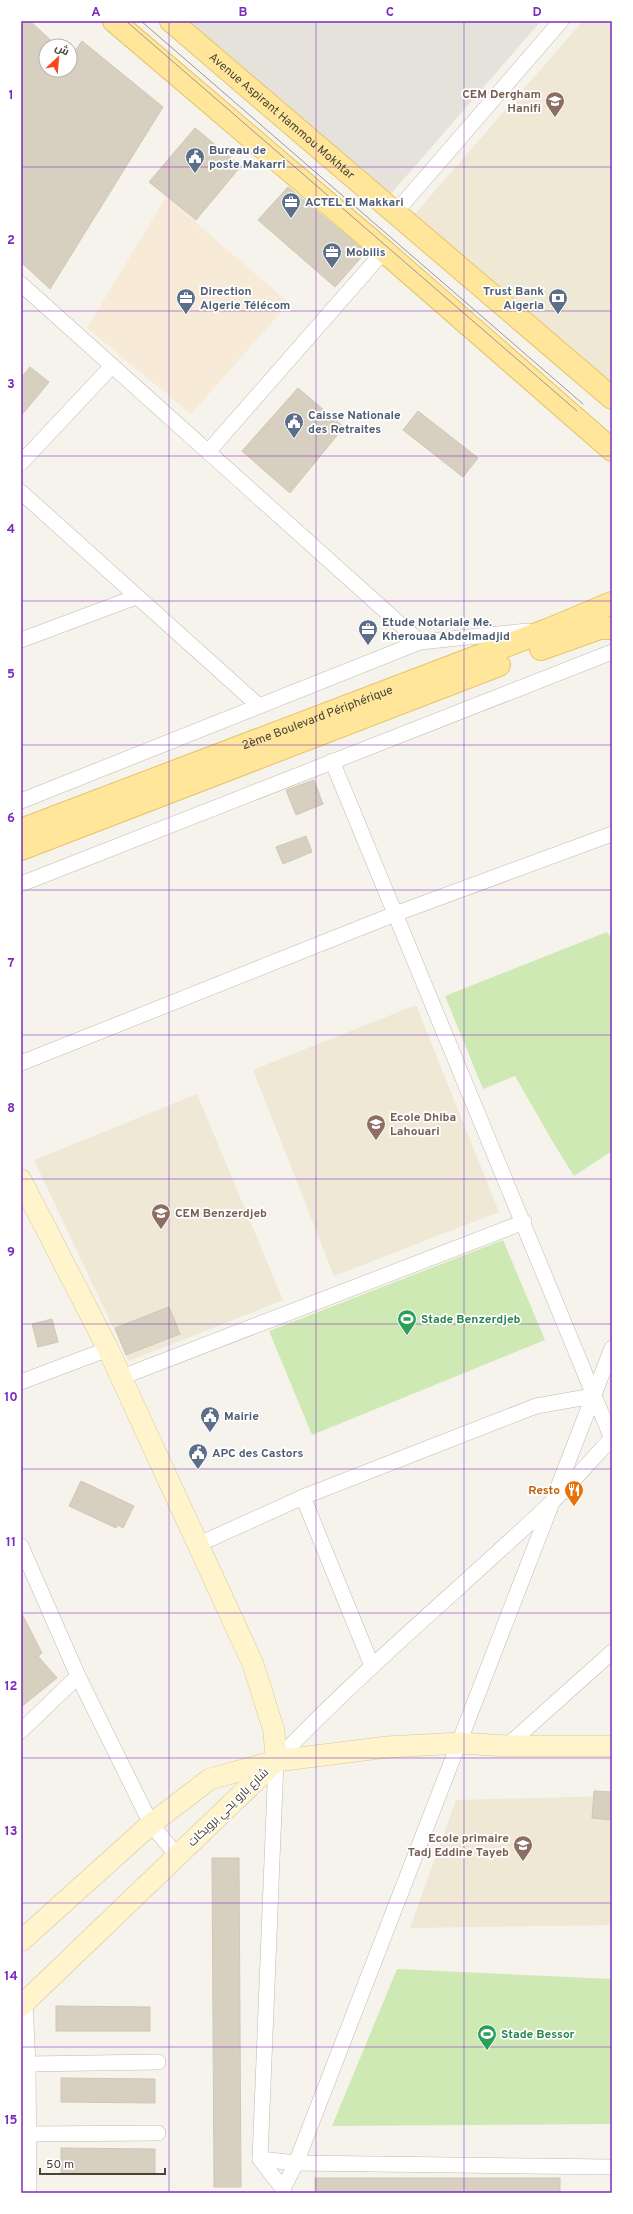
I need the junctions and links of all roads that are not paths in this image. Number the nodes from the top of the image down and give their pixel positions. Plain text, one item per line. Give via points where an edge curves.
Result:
1 (114, 21) edge
2 (171, 21) edge
3 (561, 21) edge
4 (395, 213) junction
5 (384, 251) junction
6 (21, 284) edge
7 (111, 367) junction
8 (612, 398) edge
9 (612, 450) edge
10 (208, 452) junction
11 (21, 463) edge
12 (21, 492) edge
13 (136, 597) junction
14 (612, 603) edge
15 (612, 628) edge
16 (550, 629) junction
17 (21, 640) edge
18 (420, 642) junction
19 (612, 652) edge
20 (259, 706) junction
21 (332, 761) junction
22 (21, 801) edge
23 (21, 830) edge
24 (612, 834) edge
25 (21, 849) edge
26 (21, 884) edge
27 (395, 914) junction
28 (21, 1063) edge
29 (24, 1194) edge
30 (524, 1222) junction
31 (612, 1348) edge
32 (108, 1349) junction
33 (122, 1377) junction
34 (21, 1382) edge
35 (593, 1396) junction
36 (612, 1439) edge
37 (303, 1498) junction
38 (553, 1501) junction
39 (197, 1545) junction
40 (21, 1548) edge
41 (612, 1652) edge
42 (372, 1666) junction
43 (78, 1676) junction
44 (21, 1731) edge
45 (460, 1744) junction
46 (507, 1746) junction
47 (612, 1746) edge
48 (276, 1761) junction
49 (151, 1824) junction
50 (178, 1857) junction
51 (21, 1941) edge
52 (23, 2004) edge
53 (158, 2062) dead end
54 (28, 2064) junction
55 (158, 2133) dead end
56 (25, 2139) edge
57 (260, 2159) junction
58 (296, 2163) junction
59 (612, 2167) edge
60 (283, 2191) edge
61 (29, 2193) edge

1 - 5 main road
2 - 4 main road, Avenue Aspirant Hammou Mokhtar
3 - 4 street
4 - 8 main road, Avenue Aspirant Hammou Mokhtar
5 - 9 main road
5 - 10 street
6 - 7 street
7 - 10 street
7 - 11 street
10 - 18 street
12 - 13 street
13 - 17 street
13 - 20 street
14 - 16 main road, 2ème Boulevard Périphérique
15 - 25 main road, 2ème Boulevard Périphérique via 600,628 567,638
16 - 18 street
16 - 23 main road, 2ème Boulevard Périphérique
18 - 20 street
19 - 21 street
20 - 22 street
21 - 26 street
21 - 27 street
24 - 27 street
27 - 28 street
27 - 30 street
29 - 32 main road
30 - 33 street
30 - 35 street
31 - 35 street
32 - 33 main road
32 - 34 street
33 - 39 main road
35 - 36 street
35 - 37 street via 536,1406
35 - 38 street
36 - 38 street
37 - 39 street
37 - 42 street
38 - 42 street
38 - 45 street
39 - 48 main road via 253,1664 274,1731
40 - 43 street
41 - 46 street
42 - 48 street
43 - 44 street
43 - 49 street
45 - 46 main road
45 - 48 main road via 387,1747
45 - 58 street
46 - 47 main road
48 - 49 main road, شارع بارو يحي برويكات via 210,1779
48 - 50 main road, شارع بارو يحي برويكات
48 - 57 street
49 - 50 street
49 - 51 main road, شارع بارو يحي برويكات
50 - 52 main road, شارع بارو يحي برويكات
52 - 54 street
53 - 54 street
54 - 56 street
55 - 56 street
56 - 61 street
57 - 58 street
57 - 60 street
58 - 59 street
58 - 60 street

